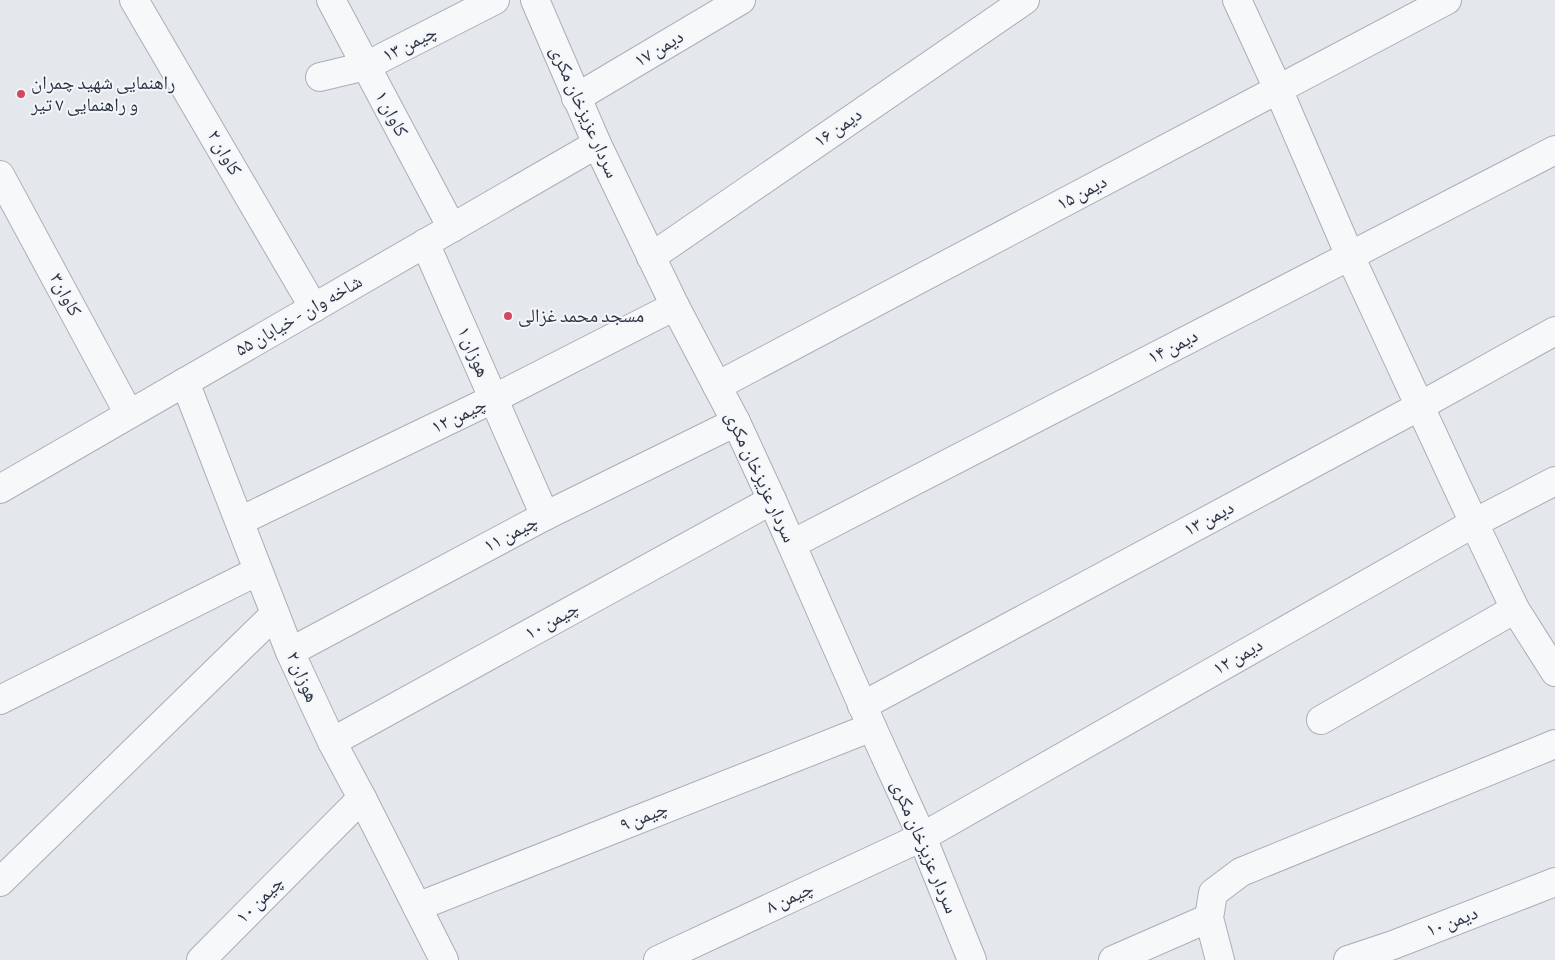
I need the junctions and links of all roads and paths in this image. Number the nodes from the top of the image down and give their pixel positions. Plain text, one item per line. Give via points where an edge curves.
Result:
1 (134, 0) edge
2 (331, 0) edge
3 (495, 0) edge
4 (535, 0) edge
5 (741, 0) edge
6 (1024, 0) edge
7 (1237, 0) edge
8 (1447, 0) edge
9 (366, 66) junction
10 (320, 77) dead end
11 (1278, 90) junction
12 (576, 98) junction
13 (597, 144) junction
14 (1555, 150) edge
15 (0, 176) edge
16 (9, 213) edge
17 (452, 228) junction
18 (424, 243) junction
19 (1350, 256) junction
20 (652, 257) junction
21 (675, 306) junction
22 (314, 308) junction
23 (1555, 331) edge
24 (185, 382) junction
25 (717, 386) junction
26 (493, 399) junction
27 (1420, 406) junction
28 (129, 414) junction
29 (736, 422) junction
30 (1555, 480) edge
31 (0, 489) edge
32 (772, 500) junction
33 (545, 516) junction
34 (240, 521) junction
35 (1474, 523) junction
36 (792, 544) junction
37 (258, 571) junction
38 (1515, 609) junction
39 (275, 614) junction
40 (290, 652) junction
41 (1555, 672) edge
42 (0, 700) edge
43 (867, 716) junction
44 (1321, 720) dead end
45 (332, 742) junction
46 (1555, 744) edge
47 (362, 798) junction
48 (922, 837) junction
49 (0, 882) edge
50 (1555, 882) edge
51 (417, 907) junction
52 (1209, 918) junction
53 (1395, 953) edge
54 (201, 960) edge
55 (444, 960) edge
56 (658, 960) edge
57 (972, 960) edge
58 (1112, 960) edge
59 (1220, 960) edge
60 (1348, 960) edge

1 - 22 street, کاوان ۲
2 - 9 street, کاوان ۱
3 - 9 street, چیمن ۱۳
4 - 12 street, سردار عزیزخان مکری
5 - 12 street, دیمن ۱۷
6 - 20 street, دیمن ۱۶
7 - 11 street
8 - 11 street, دیمن ۱۵
9 - 10 street, چیمن ۱۳
9 - 17 street, کاوان ۱
11 - 19 street
11 - 25 street, دیمن ۱۵
12 - 13 street, سردار عزیزخان مکری
13 - 17 street, شاخه وان - خیابان ۵۵
13 - 20 street, سردار عزیزخان مکری
14 - 19 street, دیمن ۱۴
15 - 16 street, کاوان۳
16 - 28 street, کاوان۳
17 - 18 street, شاخه وان - خیابان ۵۵
18 - 22 street, شاخه وان - خیابان ۵۵
18 - 26 street, هوزان ۱
19 - 27 street
19 - 36 street, دیمن ۱۴
20 - 21 street, سردار عزیزخان مکری
21 - 25 street, سردار عزیزخان مکری
21 - 26 street, چیمن ۱۲
22 - 24 street, شاخه وان - خیابان ۵۵
23 - 27 street, دیمن ۱۳
24 - 28 street, شاخه وان - خیابان ۵۵
24 - 34 street, هوزان ۲
25 - 29 street, سردار عزیزخان مکری
26 - 33 street, هوزان ۱
26 - 34 street, چیمن ۱۲
27 - 35 street
27 - 43 street, دیمن ۱۳
28 - 31 street, شاخه وان - خیابان ۵۵
29 - 32 street, سردار عزیزخان مکری
29 - 33 street, چیمن ۱۱
30 - 35 street, دیمن ۱۲
32 - 36 street, سردار عزیزخان مکری
32 - 45 street, چیمن ۱۰
33 - 40 street, چیمن ۱۱
34 - 37 street, هوزان ۲
35 - 38 street
35 - 48 street, دیمن ۱۲
36 - 43 street, سردار عزیزخان مکری
37 - 39 street, هوزان ۲
37 - 42 street
38 - 41 street
38 - 44 street
39 - 40 street, هوزان ۲
39 - 49 street
40 - 45 street, هوزان ۲
43 - 48 street, سردار عزیزخان مکری
43 - 51 street, چیمن ۹
45 - 47 street, هوزان ۲
46 - 52 street via 1241,872 1213,893
47 - 51 street, هوزان ۲
47 - 54 street, چیمن ۱۰
48 - 56 street, چیمن ۸
48 - 57 street, سردار عزیزخان مکری
50 - 53 street, دیمن ۱۰
51 - 55 street, هوزان ۲
52 - 58 street
52 - 59 street
53 - 60 street, دیمن ۱۰

